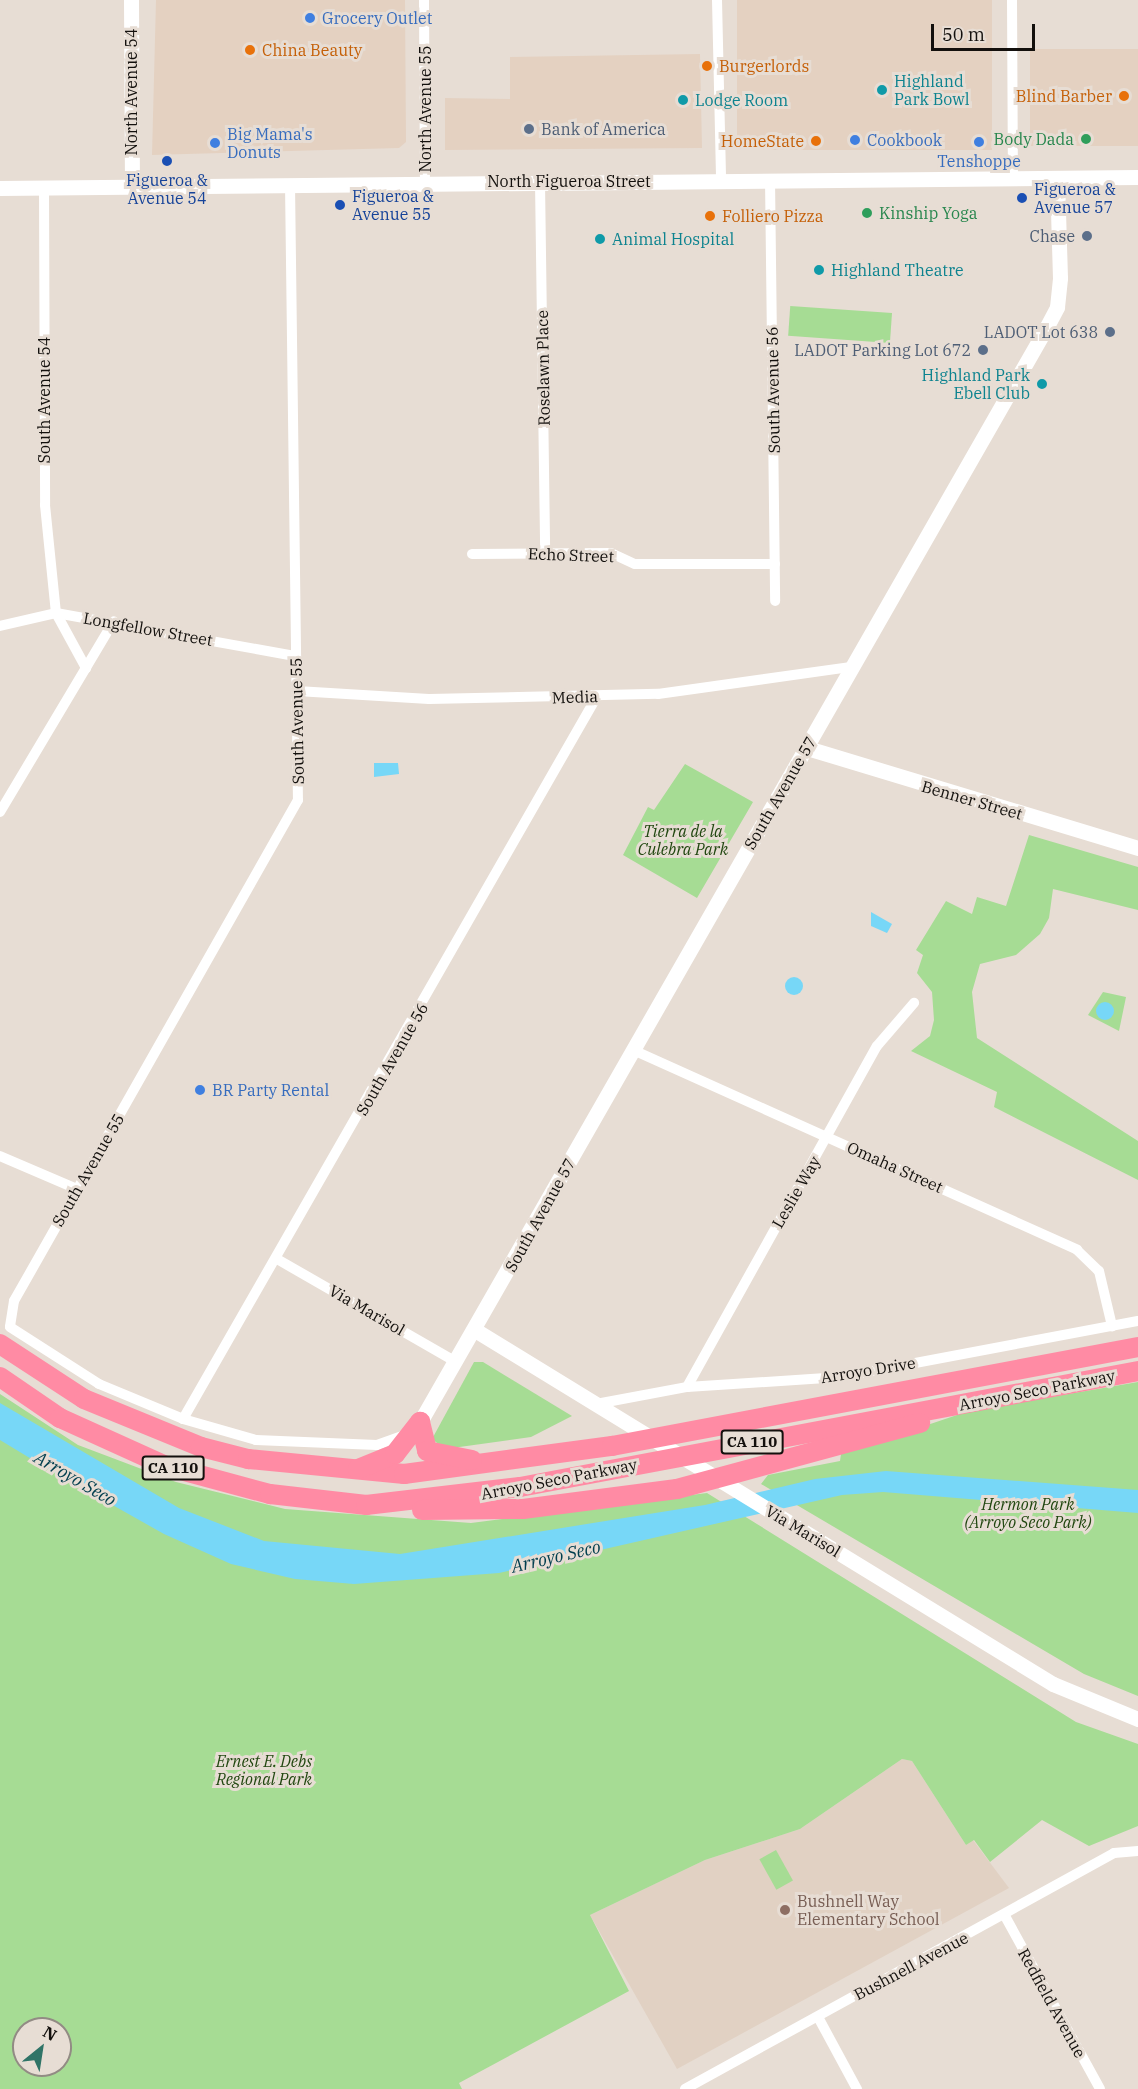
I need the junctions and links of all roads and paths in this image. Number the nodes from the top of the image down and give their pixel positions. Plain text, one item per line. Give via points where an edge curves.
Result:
1 (131, 0) edge
2 (424, 0) edge
3 (717, 0) edge
4 (1012, 0) edge
5 (1012, 177) junction
6 (1138, 177) edge
7 (1057, 178) junction
8 (770, 179) junction
9 (721, 180) junction
10 (425, 182) junction
11 (540, 182) junction
12 (290, 184) junction
13 (132, 185) junction
14 (44, 187) junction
15 (0, 188) edge
16 (472, 554) dead end
17 (545, 554) junction
18 (775, 564) junction
19 (775, 601) dead end
20 (56, 613) junction
21 (114, 621) junction
22 (0, 626) edge
23 (296, 656) junction
24 (851, 667) junction
25 (86, 668) junction
26 (297, 691) junction
27 (597, 696) junction
28 (807, 748) junction
29 (0, 812) edge
30 (1138, 848) edge
31 (914, 1002) dead end
32 (633, 1050) junction
33 (827, 1137) junction
34 (0, 1156) edge
35 (77, 1189) junction
36 (277, 1258) junction
37 (1138, 1321) edge
38 (1112, 1326) junction
39 (475, 1330) junction
40 (0, 1344) edge
41 (1138, 1347) edge
42 (456, 1362) junction
43 (1138, 1371) edge
44 (0, 1377) edge
45 (687, 1388) junction
46 (596, 1404) junction
47 (957, 1405) junction
48 (183, 1419) junction
49 (420, 1422) junction
50 (493, 1463) junction
51 (356, 1470) junction
52 (716, 1479) junction
53 (366, 1504) junction
54 (1138, 1719) edge
55 (1138, 1851) edge
56 (1005, 1916) junction
57 (818, 2017) junction
58 (685, 2089) edge
59 (857, 2089) edge
60 (1100, 2089) edge

1 - 13 street, North Avenue 54
2 - 10 street, North Avenue 55
3 - 9 street
4 - 5 street
5 - 7 street, North Figueroa Street
5 - 8 street, North Figueroa Street
6 - 7 street, North Figueroa Street
7 - 24 street, South Avenue 57 via 1057,306
8 - 9 street, North Figueroa Street
8 - 18 street, South Avenue 56
9 - 11 street, North Figueroa Street
10 - 11 street, North Figueroa Street
10 - 12 street, North Figueroa Street
11 - 17 street, Roselawn Place
12 - 13 street, North Figueroa Street
12 - 23 street, South Avenue 55
13 - 14 street, North Figueroa Street
14 - 15 street, North Figueroa Street
14 - 20 street, South Avenue 54 via 45,505
16 - 17 street, Echo Street
17 - 18 street, Echo Street via 611,553 635,564
18 - 19 street, South Avenue 56
20 - 21 street, Longfellow Street
20 - 22 street, Longfellow Street
20 - 25 street
21 - 23 street, Longfellow Street
21 - 25 street
23 - 26 street, South Avenue 55
24 - 27 street, Media via 697,692
24 - 28 street, South Avenue 57
25 - 29 street
26 - 27 street, Media via 429,699
26 - 35 street, South Avenue 55 via 296,806
27 - 36 street, South Avenue 56
28 - 30 street, Benner Street
28 - 32 street, South Avenue 57
31 - 33 street, Leslie Way via 877,1046
32 - 33 street, Omaha Street
32 - 39 street, South Avenue 57
33 - 38 street, Omaha Street via 1077,1250 1099,1271
33 - 45 street, Leslie Way
34 - 35 street
35 - 48 street, South Avenue 55 via 14,1301 10,1327 99,1384
36 - 42 street, Via Marisol
36 - 48 street, South Avenue 56
37 - 38 street, Arroyo Drive
38 - 45 street, Arroyo Drive via 841,1377
39 - 42 street, South Avenue 57
39 - 46 street, Via Marisol
40 - 51 highway, Arroyo Seco Parkway / CA 110 via 84,1399 156,1432 248,1460
41 - 50 highway, Arroyo Seco Parkway / CA 110
42 - 49 street, South Avenue 57
43 - 47 highway, Arroyo Seco Parkway / CA 110
44 - 53 highway, Arroyo Seco Parkway / CA 110 via 60,1418 166,1466 270,1494
45 - 46 street, Arroyo Drive
46 - 52 street, Via Marisol
47 - 52 highway via 925,1421
47 - 53 highway, Arroyo Seco Parkway / CA 110 via 510,1489
48 - 49 street via 256,1440 316,1446 395,1441
49 - 50 highway via 427,1451
49 - 51 highway via 395,1454
50 - 51 highway, Arroyo Seco Parkway / CA 110 via 404,1474
52 - 53 highway via 523,1509 471,1512
52 - 54 street, Via Marisol via 1076,1697
55 - 56 street, Bushnell Avenue via 1114,1853
56 - 57 street, Bushnell Avenue
56 - 60 street, Redfield Avenue
57 - 58 street, Bushnell Avenue
57 - 59 street

